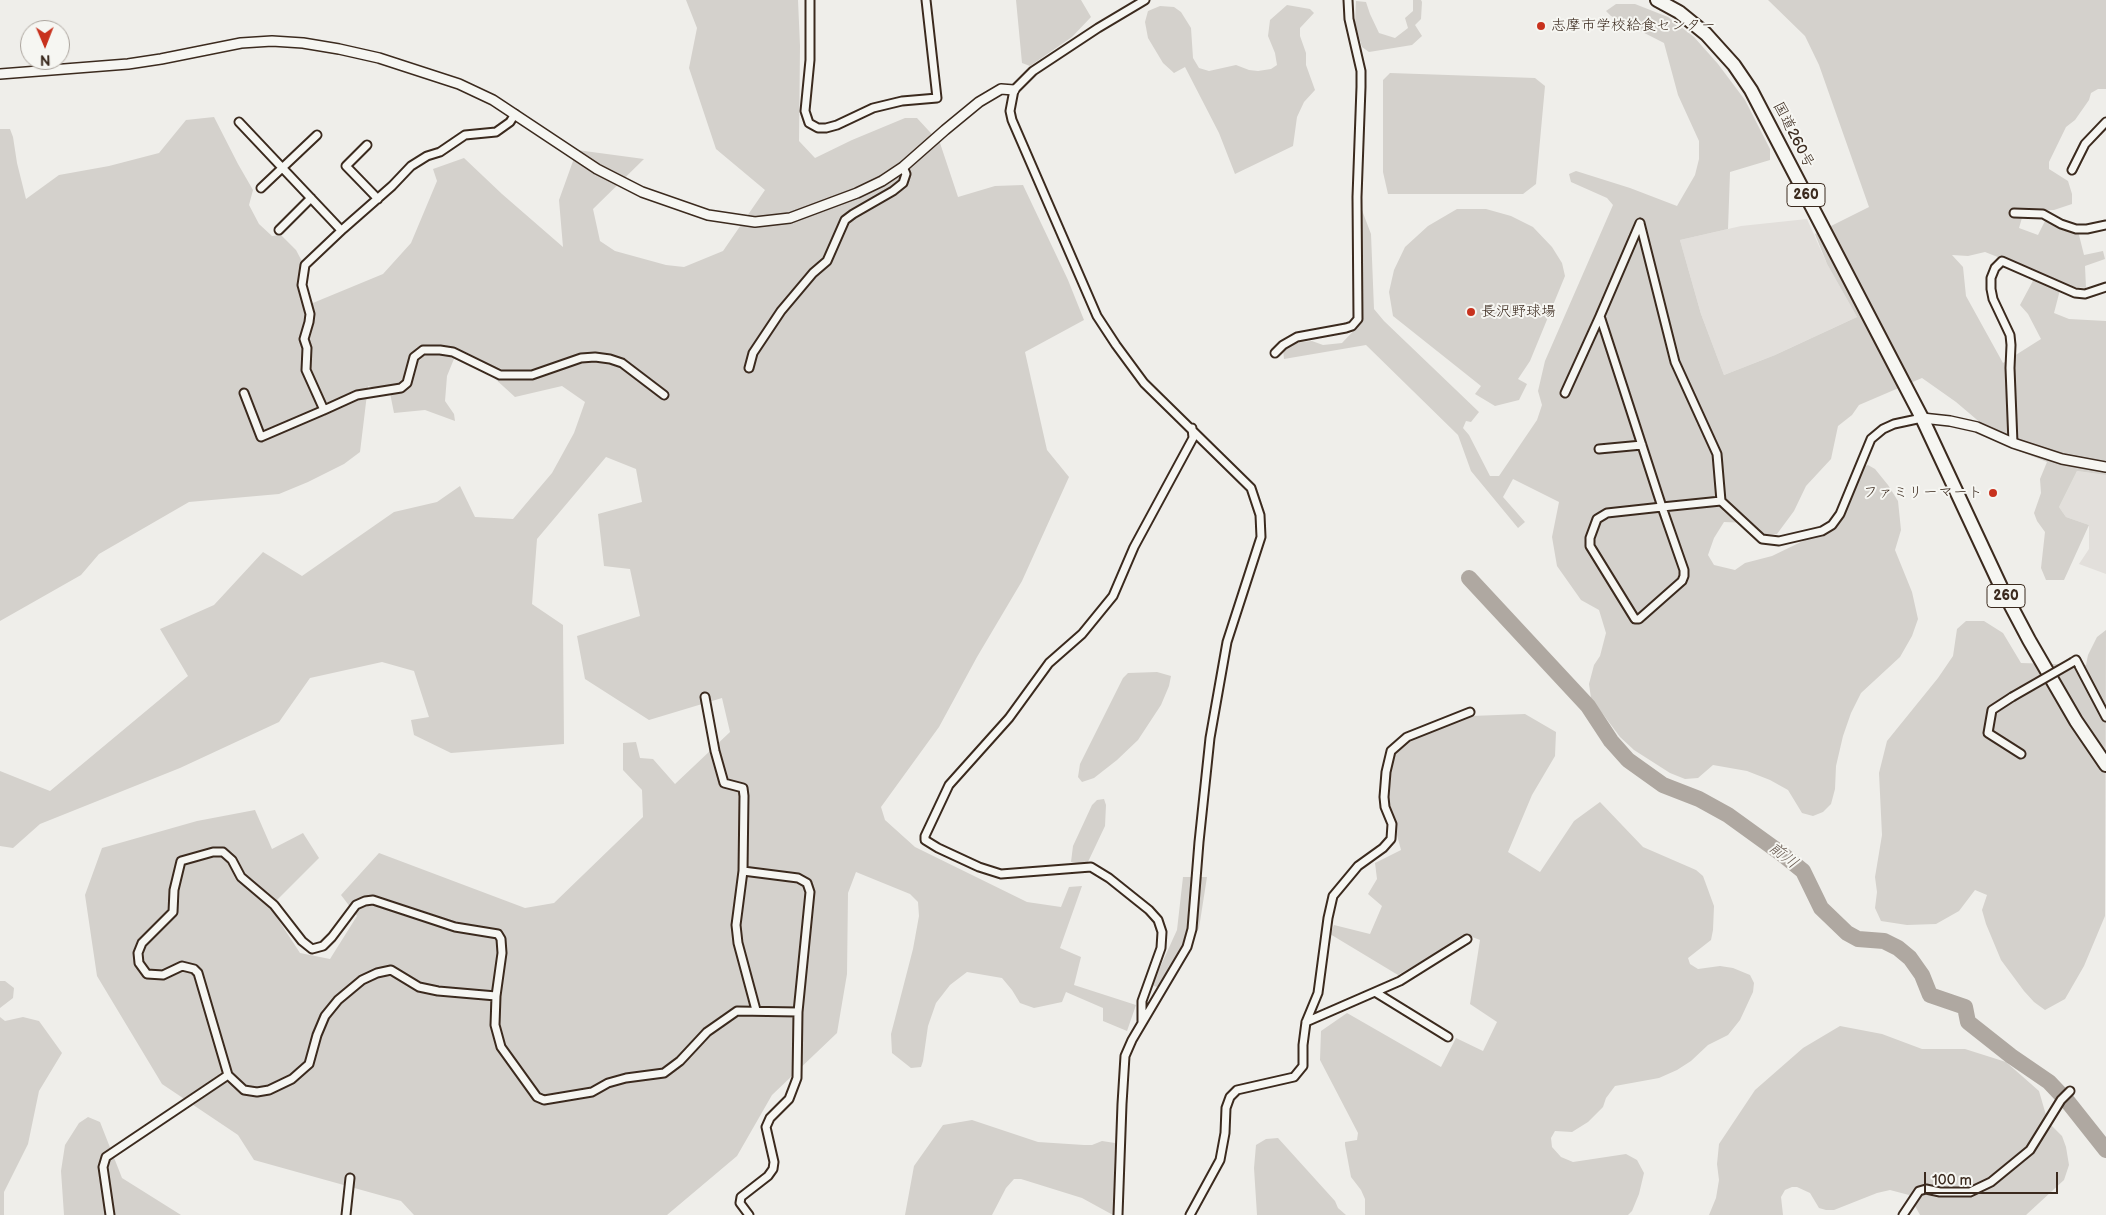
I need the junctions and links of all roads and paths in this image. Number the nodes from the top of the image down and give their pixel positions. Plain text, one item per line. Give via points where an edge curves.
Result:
1 (810, 0) edge
2 (926, 0) edge
3 (1145, 0) edge
4 (1348, 0) edge
5 (1657, 0) edge
6 (0, 74) edge
7 (1014, 90) junction
8 (515, 114) junction
9 (239, 122) dead end
10 (2106, 122) edge
11 (318, 135) dead end
12 (367, 145) dead end
13 (282, 168) junction
14 (903, 168) junction
15 (2072, 170) dead end
16 (261, 188) dead end
17 (311, 198) junction
18 (378, 199) junction
19 (2014, 213) dead end
20 (2106, 225) edge
21 (279, 230) dead end
22 (341, 230) junction
23 (2106, 287) edge
24 (1600, 316) junction
25 (1275, 352) dead end
26 (749, 368) dead end
27 (1565, 393) dead end
28 (244, 394) dead end
29 (664, 395) dead end
30 (324, 410) junction
31 (1922, 418) junction
32 (1192, 428) junction
33 (2013, 443) junction
34 (1642, 445) junction
35 (1598, 449) dead end
36 (2106, 467) edge
37 (1721, 501) junction
38 (1662, 507) junction
39 (705, 697) dead end
40 (1470, 712) dead end
41 (2106, 717) edge
42 (2021, 754) dead end
43 (2106, 765) edge
44 (744, 871) junction
45 (1467, 939) dead end
46 (1374, 992) junction
47 (496, 996) junction
48 (756, 1010) junction
49 (798, 1012) junction
50 (1142, 1022) junction
51 (1306, 1022) junction
52 (1448, 1037) dead end
53 (228, 1075) junction
54 (2068, 1092) dead end
55 (350, 1178) dead end
56 (110, 1215) edge
57 (346, 1215) edge
58 (749, 1215) edge
59 (1118, 1215) edge
60 (1190, 1215) edge
61 (1903, 1215) edge

1 - 2 street via 810,60 805,111 808,123 818,128 837,125 873,108 937,98
3 - 7 street via 1033,71
4 - 25 street via 1361,79 1357,197 1358,319 1346,328 1296,337
5 - 31 highway, 国道260号 / 260 via 1679,12 1706,34 1752,90
6 - 8 street via 128,64 241,43 295,42 347,51 416,69 459,84
7 - 14 street via 1001,89 979,102
7 - 32 street via 1010,112 1012,120 1097,316 1144,382
8 - 14 street via 598,169 642,192 708,215 737,220 755,222 790,218 857,193
8 - 18 street via 496,132 467,134 440,152 427,156
9 - 13 street
10 - 15 street via 2085,144
11 - 13 street
12 - 18 street via 346,166
13 - 16 street
13 - 17 street
14 - 26 street via 906,174 903,183 845,220 827,262 813,272 781,311 754,353
17 - 21 street
17 - 22 street
18 - 22 street
19 - 20 street via 2043,214 2076,229
22 - 30 street via 305,264 302,279 310,314 304,339 306,370
23 - 33 street via 2085,294 2075,293 2002,261 1995,268 1991,278 1992,294 2012,345
24 - 27 street
24 - 34 street
24 - 37 street via 1640,223 1675,362 1716,454
28 - 30 street via 261,437
29 - 30 street via 622,363 610,359 581,358 532,374 500,375 453,352 423,350 414,357 407,383 401,388 356,395
31 - 33 street via 1977,427
31 - 37 street via 1894,424 1871,439 1840,514 1832,525 1822,531 1779,541 1762,539
31 - 43 highway, 260 via 2029,640 2071,714
32 - 50 street via 1251,488 1260,515 1261,536 1227,642 1220,676 1204,782 1192,928 1187,947
32 - 50 street via 1193,438 1134,548 1113,596 1082,634 1049,663 1009,718 949,785 925,836 925,840 938,848 1001,874 1091,867 1149,910 1158,920 1162,932 1161,948 1142,1001
33 - 36 street via 2062,459
34 - 35 street
34 - 38 street
37 - 38 street
38 - 38 street via 1607,513 1597,519 1590,538 1593,554 1634,619 1639,619 1684,576
39 - 44 street via 714,751 724,783 743,788
40 - 51 street via 1407,737 1391,751 1384,797 1392,824 1391,839 1384,848 1358,866 1333,896 1318,993
41 - 42 street, bridge via 2076,660 1992,710 1988,733
44 - 48 street via 736,925
44 - 49 street via 798,878 807,883 810,892
45 - 46 street via 1400,981
46 - 51 street
46 - 52 street
47 - 48 street via 495,1025 501,1047 537,1098 544,1100 592,1092 626,1078 664,1073 726,1018 738,1011
47 - 53 street via 438,991 420,987 391,970 377,973 362,980 325,1016 309,1064 292,1079 257,1092 244,1090
47 - 53 street via 502,953 498,934 455,927 373,900 356,905 332,938 323,946 312,949 274,905 241,878 232,860 223,852 181,861 172,912 142,942 138,958 147,974 163,975 182,966 198,973
48 - 49 street
49 - 58 street via 797,1078 789,1099 770,1118 766,1127 773,1169 741,1197 740,1203
50 - 59 street via 1126,1056
51 - 60 street via 1303,1066 1294,1077 1238,1090 1230,1097 1220,1160
53 - 56 street via 106,1157 103,1167
54 - 61 street via 2030,1150 1991,1182 1970,1192 1919,1191
55 - 57 street

